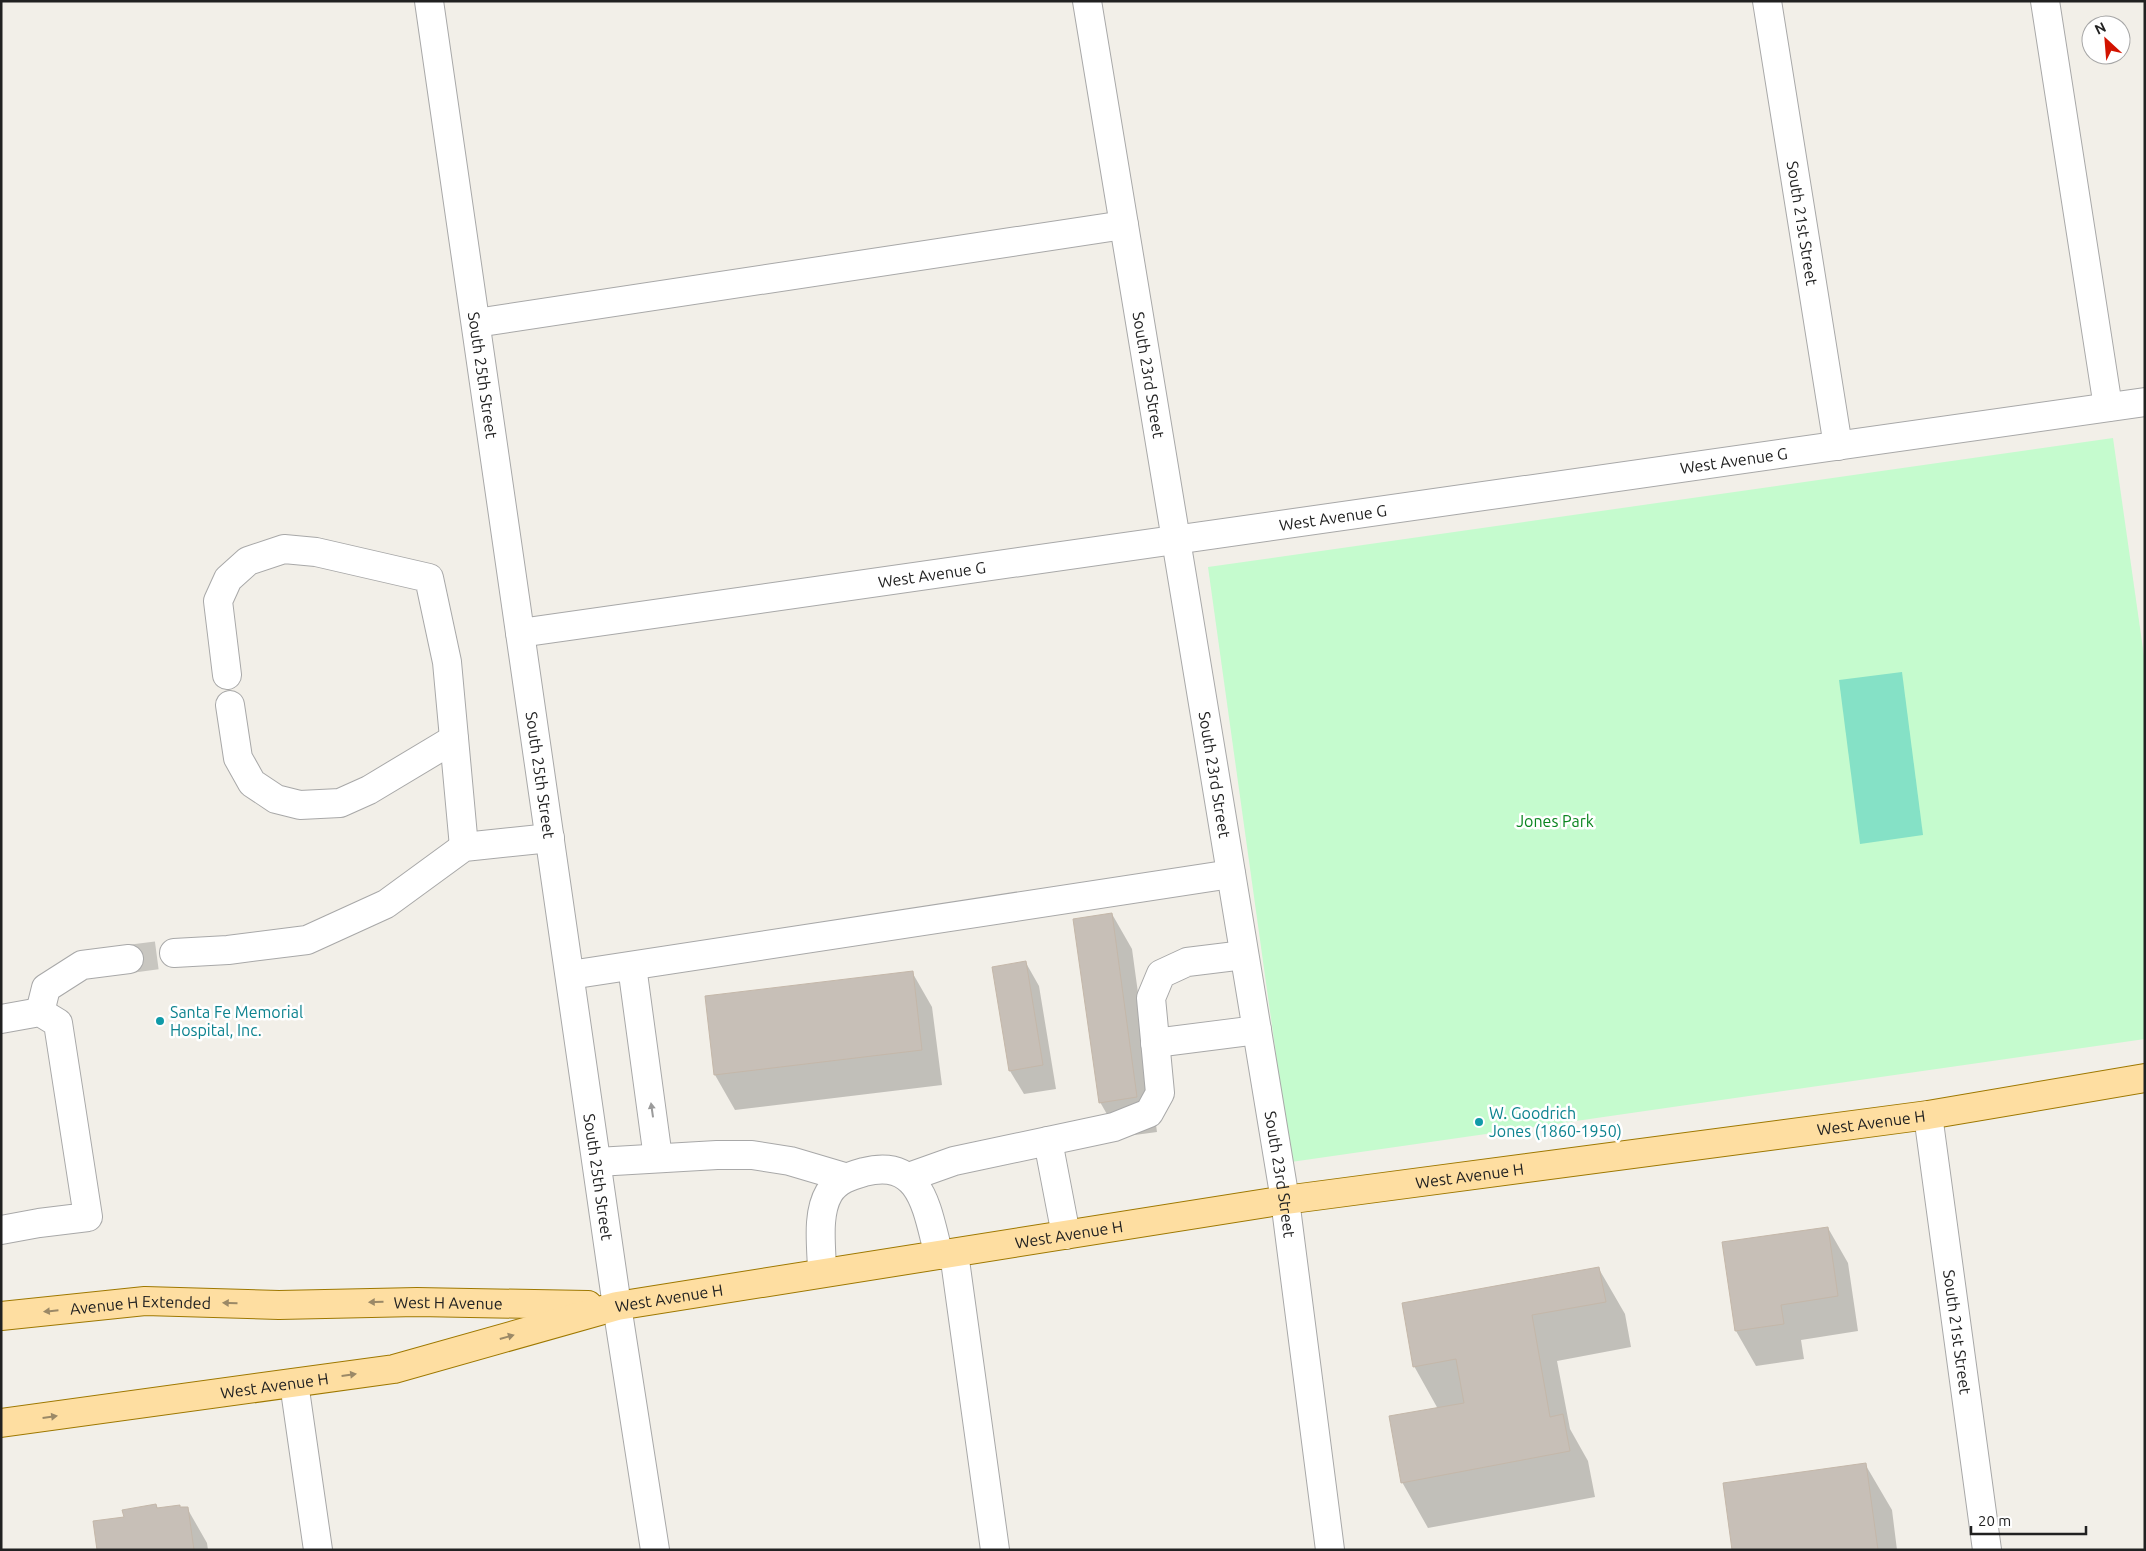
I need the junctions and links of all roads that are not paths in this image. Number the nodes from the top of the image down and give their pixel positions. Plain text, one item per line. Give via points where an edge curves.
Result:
1 (429, 1) edge
2 (1087, 1) edge
3 (1768, 1) edge
4 (2045, 1) edge
5 (1124, 225) junction
6 (476, 323) junction
7 (2145, 402) edge
8 (2108, 407) junction
9 (1838, 446) junction
10 (1177, 540) junction
11 (520, 633) junction
12 (227, 675) dead end
13 (230, 705) dead end
14 (454, 739) junction
15 (550, 838) junction
16 (464, 847) junction
17 (1231, 874) junction
18 (174, 954) tunnel mouth
19 (1244, 955) junction
20 (129, 959) tunnel mouth
21 (632, 966) junction
22 (570, 975) junction
23 (40, 1012) junction
24 (1, 1020) edge
25 (1257, 1030) junction
26 (1156, 1043) junction
27 (2145, 1078) edge
28 (1928, 1115) junction
29 (1048, 1141) junction
30 (658, 1158) junction
31 (597, 1162) junction
32 (844, 1177) junction
33 (910, 1177) junction
34 (1285, 1200) junction
35 (1, 1230) edge
36 (1066, 1234) junction
37 (946, 1254) junction
38 (822, 1273) junction
39 (279, 1304) joint
40 (617, 1306) junction
41 (1, 1316) edge
42 (294, 1383) junction
43 (1, 1423) edge
44 (318, 1550) edge
45 (655, 1550) edge
46 (995, 1550) edge
47 (1330, 1550) edge
48 (1987, 1550) edge

1 - 6 street, South 25th Street
2 - 5 street, South 23rd Street
3 - 9 street, South 21st Street
4 - 8 street
5 - 6 street
5 - 10 street, South 23rd Street
6 - 11 street, South 25th Street
7 - 8 street, West Avenue G
8 - 9 street, West Avenue G
9 - 10 street, West Avenue G
10 - 11 street, West Avenue G
10 - 17 street, South 23rd Street
11 - 15 street, South 25th Street
12 - 14 street via 218,601 228,579 248,561 284,549 334,556 430,578 447,662
13 - 14 street via 238,758 252,783 276,799 300,805 340,803 369,790
14 - 16 street
15 - 16 street
15 - 22 street, South 25th Street
16 - 18 street via 386,904 307,940
17 - 19 street, South 23rd Street
17 - 21 street
19 - 25 street, South 23rd Street
19 - 26 street via 1187,962 1161,974 1151,998
20 - 23 street via 82,965 46,988
21 - 22 street
30 -> 21 street
22 - 31 street, South 25th Street
23 - 24 street
23 - 35 street via 58,1023 88,1217
25 - 26 street
25 - 34 street, South 23rd Street
26 - 29 street via 1160,1093 1150,1113 1114,1127
27 - 28 main road, West Avenue H
28 - 34 main road, West Avenue H
28 - 48 street, South 21st Street
29 - 33 street via 954,1161
29 - 36 street
30 - 31 street
30 - 32 street via 752,1155 790,1161
31 - 40 street, South 25th Street
32 - 33 street via 872,1170 892,1170
32 - 38 street via 829,1193 822,1213
33 - 37 street via 924,1199
34 - 36 main road, West Avenue H
34 - 47 street, South 23rd Street
36 - 37 main road, West Avenue H
37 - 38 main road, West Avenue H
37 - 46 street
38 - 40 main road, West Avenue H
40 -> 39 main road, West H Avenue via 417,1302
39 -> 41 main road, Avenue H Extended via 144,1300
42 -> 40 main road, West Avenue H via 394,1369
40 - 45 street, South 25th Street
43 -> 42 main road, West Avenue H
42 - 44 street

